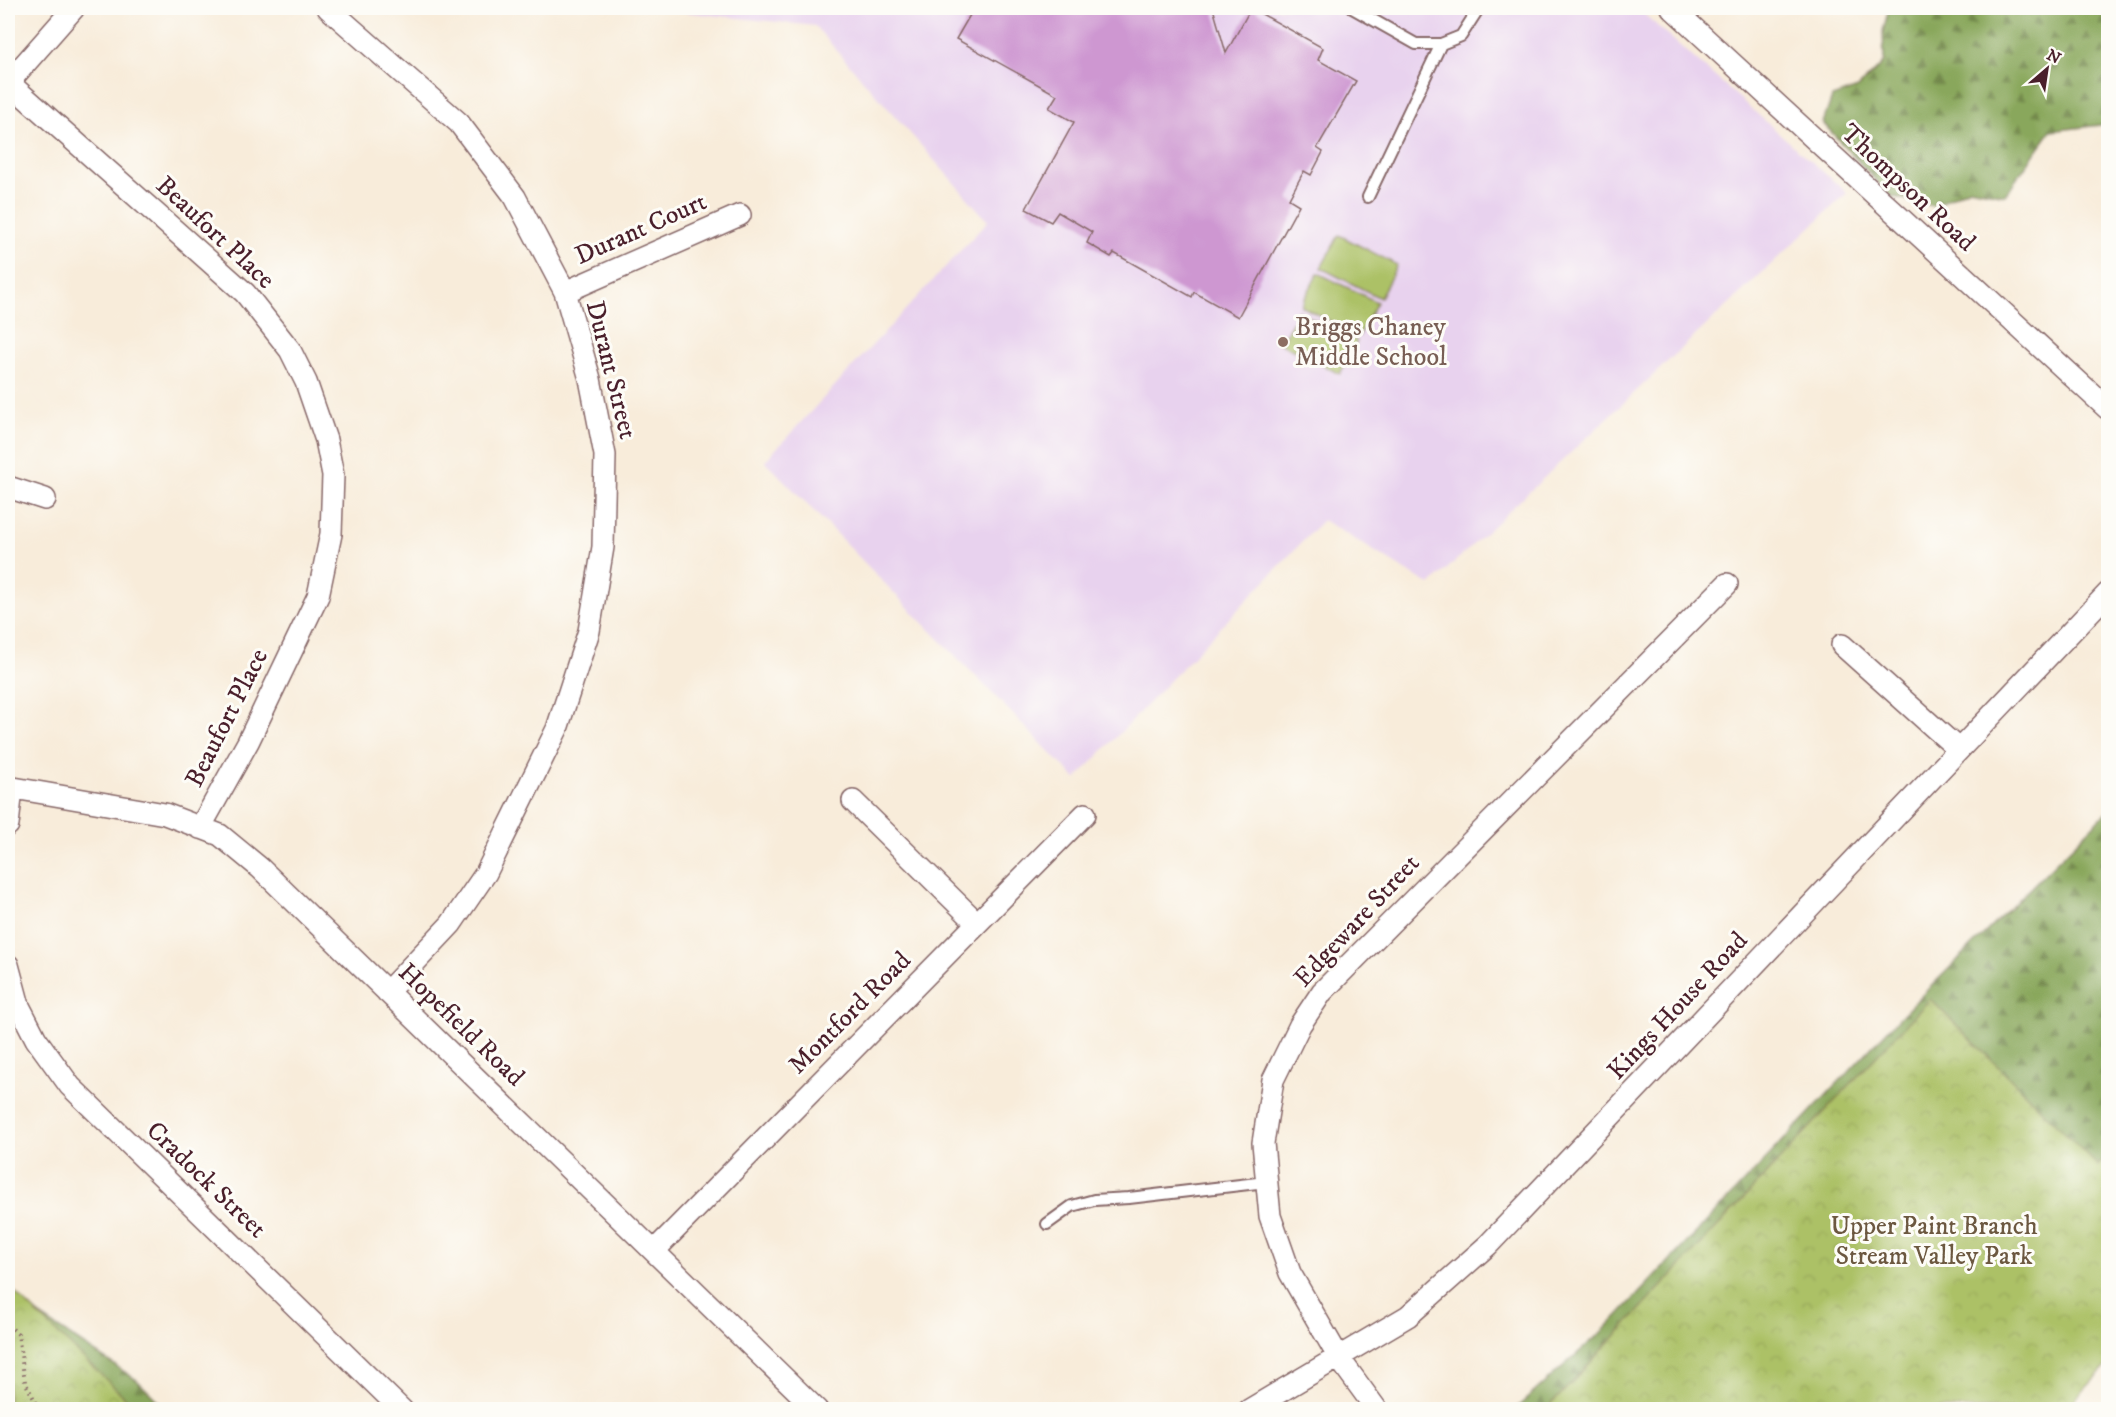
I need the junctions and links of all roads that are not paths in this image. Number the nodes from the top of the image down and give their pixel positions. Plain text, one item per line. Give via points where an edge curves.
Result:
1 (74, 8) edge
2 (328, 8) edge
3 (1352, 8) edge
4 (1479, 8) edge
5 (1672, 8) edge
6 (1442, 44) junction
7 (8, 82) edge
8 (1368, 197) dead end
9 (740, 215) dead end
10 (565, 292) junction
11 (2109, 409) edge
12 (8, 487) edge
13 (45, 499) dead end
14 (1727, 584) dead end
15 (2109, 592) edge
16 (1842, 645) dead end
17 (1958, 749) junction
18 (10, 788) edge
19 (853, 801) dead end
20 (1085, 814) dead end
21 (8, 825) edge
22 (200, 828) junction
23 (977, 923) junction
24 (8, 966) edge
25 (387, 992) junction
26 (1266, 1182) junction
27 (1047, 1224) dead end
28 (654, 1251) junction
29 (1339, 1358) junction
30 (402, 1410) edge
31 (818, 1410) edge
32 (1249, 1410) edge
33 (1377, 1410) edge

1 - 7 street
2 - 10 street, Durant Street via 459,123 515,197
3 - 6 lane via 1416,44
4 - 6 lane via 1461,36
5 - 11 street, Thompson Road
6 - 8 lane
7 - 22 street, Beaufort Place via 245,293 290,350 326,440 333,475 331,534 318,596 248,742
9 - 10 street, Durant Court
10 - 25 street, Durant Street via 590,379 605,455 603,547 589,631 557,729 486,873 451,924
12 - 13 street
14 - 26 street, Edgeware Street via 1322,992 1300,1025 1273,1080 1263,1143
15 - 17 street, Kings House Road
16 - 17 street
17 - 29 street, Kings House Road via 1488,1245 1408,1316
18 - 21 street
18 - 22 street, Hopefield Road via 165,814
19 - 23 street
20 - 23 street, Montford Road
22 - 25 street, Hopefield Road via 220,835 260,868
23 - 28 street, Montford Road
24 - 30 street, Cradock Street via 19,1006 36,1039 70,1086
25 - 28 street, Hopefield Road
26 - 27 lane via 1094,1200 1072,1206
26 - 29 street, Edgeware Street via 1270,1216 1290,1273
28 - 31 street, Hopefield Road
29 - 32 street, Kings House Road
29 - 33 street, Edgeware Street

